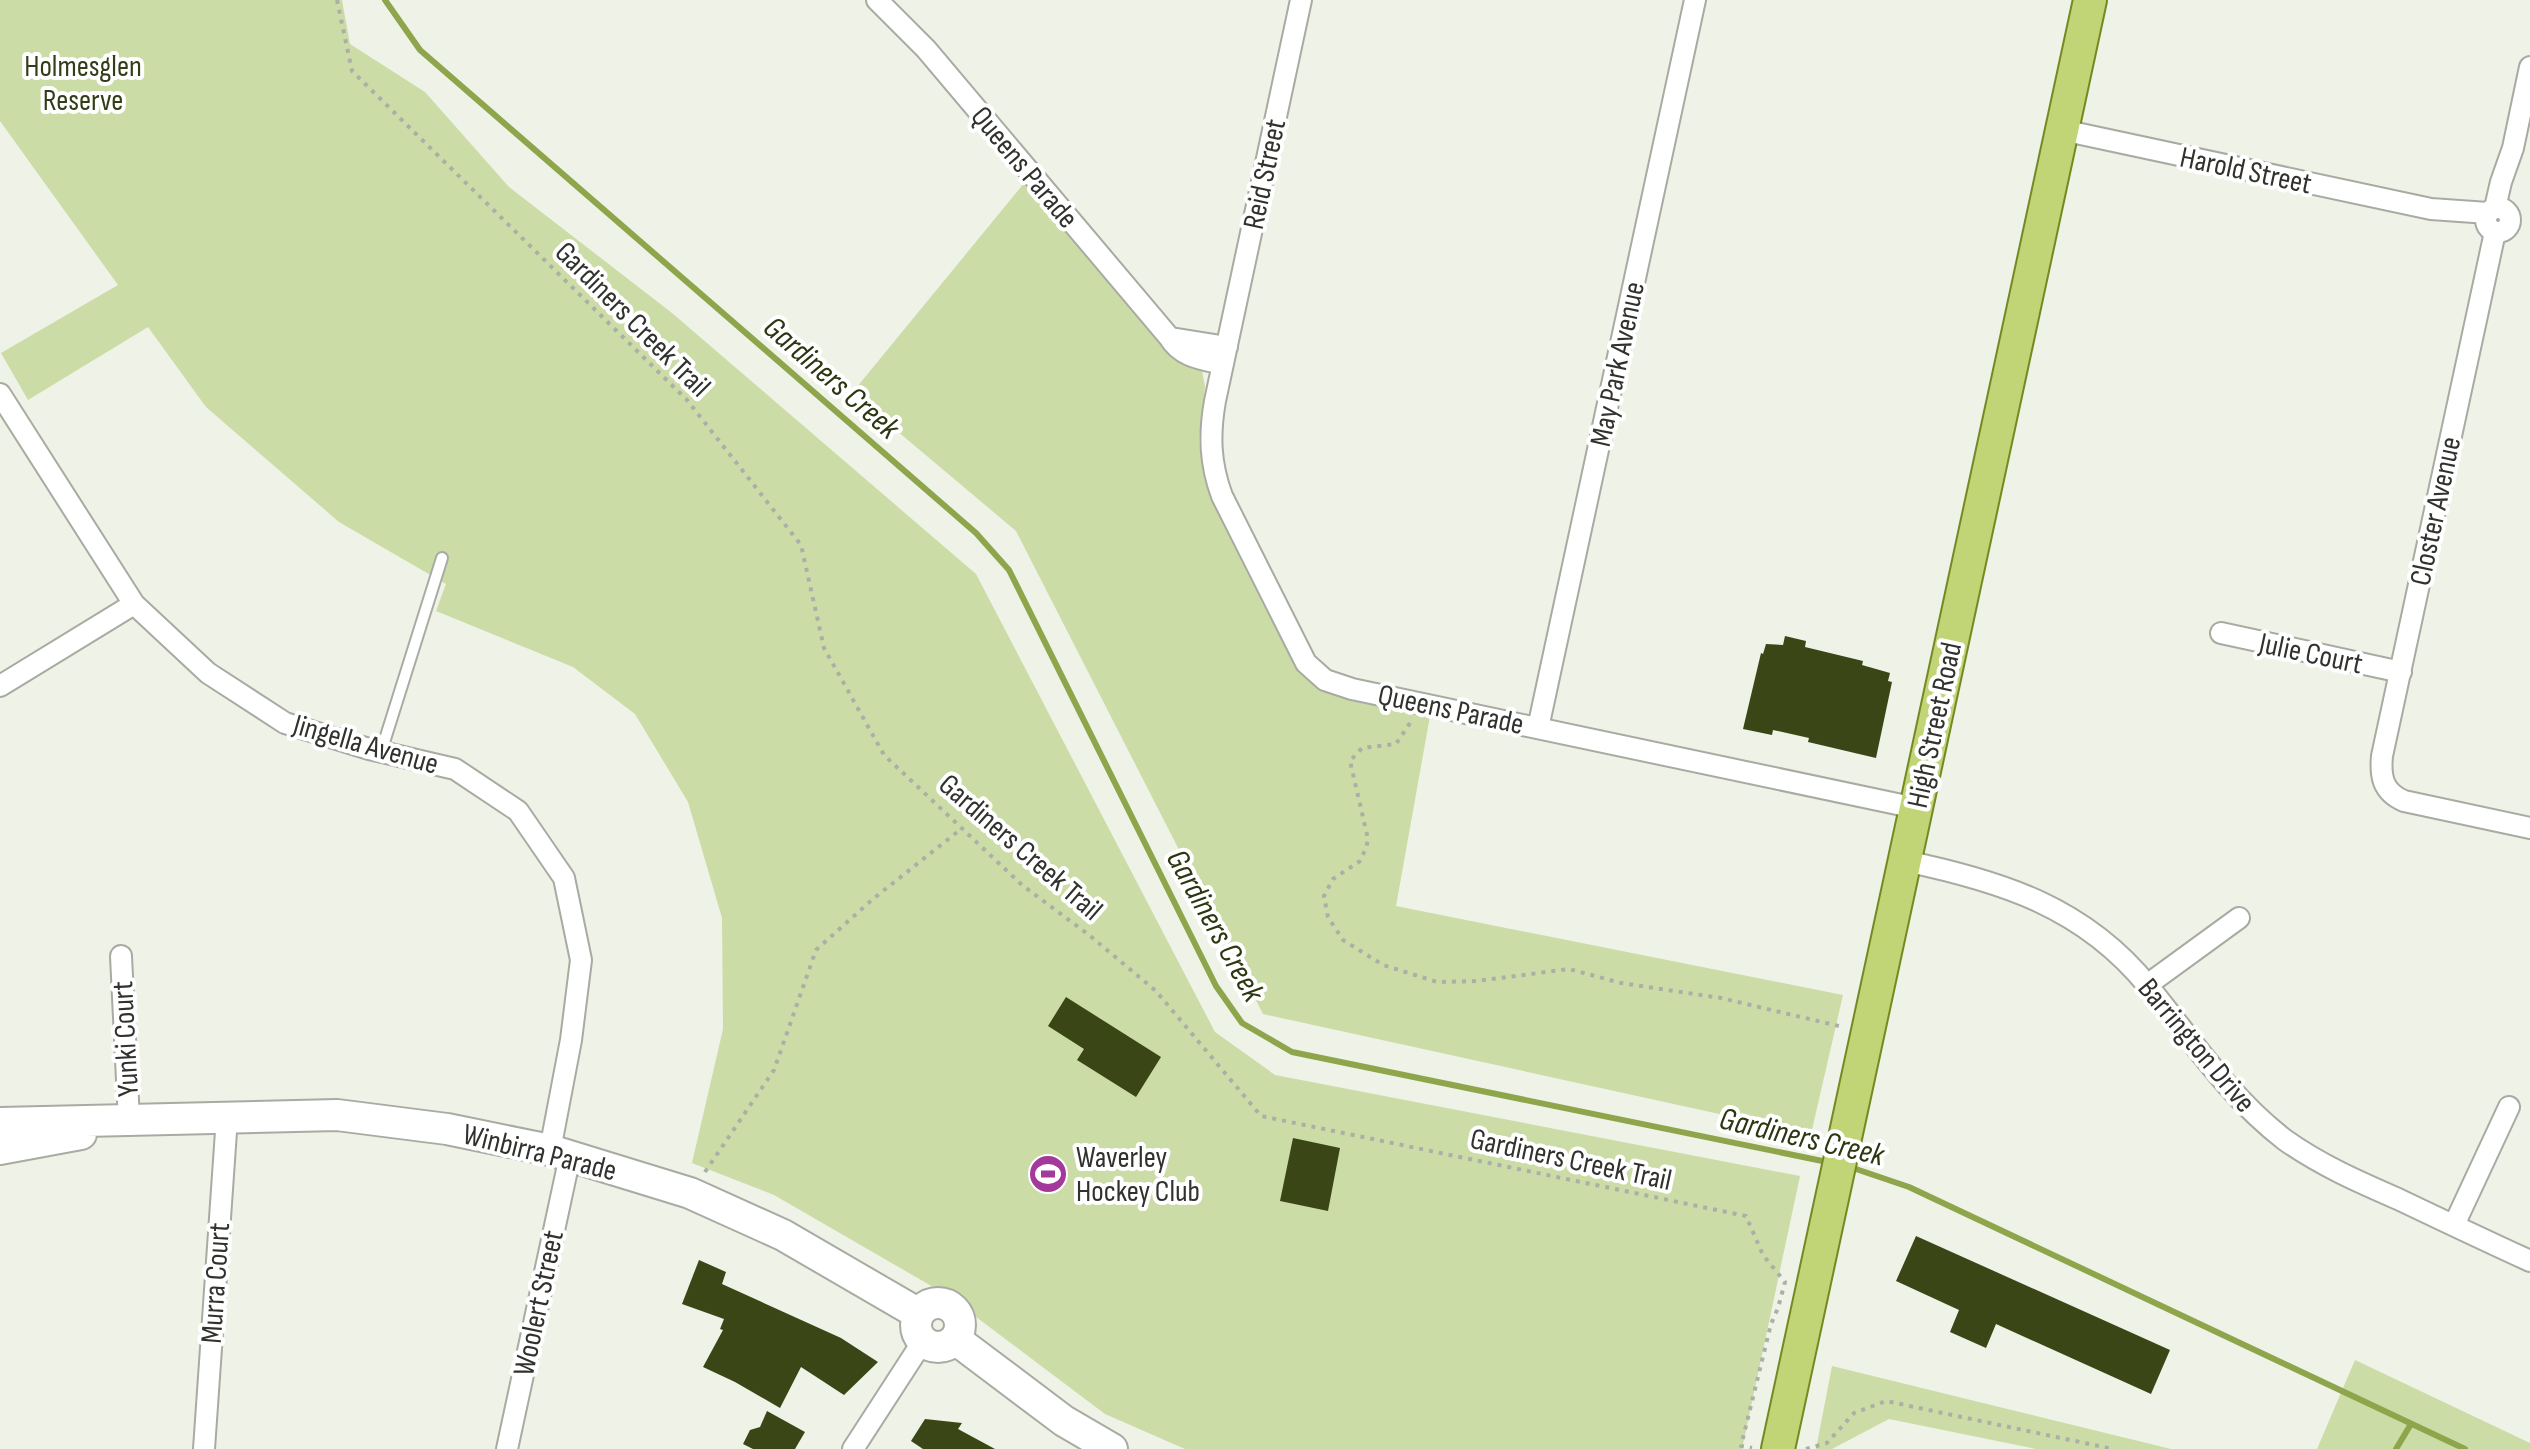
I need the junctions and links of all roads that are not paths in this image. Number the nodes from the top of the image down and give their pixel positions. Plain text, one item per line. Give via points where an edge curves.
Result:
1 (877, 0) edge
2 (907, 0) edge
3 (1301, 0) edge
4 (1695, 0) edge
5 (2090, 0) edge
6 (902, 23) junction
7 (2530, 67) edge
8 (2062, 130) junction
9 (2502, 219) edge
10 (1225, 356) junction
11 (0, 394) edge
12 (442, 558) dead end
13 (134, 604) junction
14 (2221, 633) dead end
15 (2401, 672) junction
16 (0, 686) edge
17 (1538, 728) junction
18 (381, 752) junction
19 (1916, 808) junction
20 (2530, 828) edge
21 (1905, 861) junction
22 (2239, 918) dead end
23 (121, 956) dead end
24 (2147, 985) junction
25 (2509, 1107) dead end
26 (227, 1117) junction
27 (129, 1121) junction
28 (0, 1123) edge
29 (0, 1149) edge
30 (560, 1153) junction
31 (2454, 1225) junction
32 (2530, 1261) edge
33 (921, 1327) junction
34 (955, 1339) junction
35 (204, 1449) edge
36 (507, 1449) edge
37 (853, 1449) edge
38 (1112, 1449) edge
39 (1778, 1449) edge

1 - 6 street, Queens Parade
2 - 6 street
3 - 10 street, Reid Street
4 - 17 street, May Park Avenue
5 - 8 main road, High Street Road
6 - 10 street, Queens Parade via 1175,348 1184,354
7 - 9 street, Closter Avenue
8 - 9 street, Harold Street via 2431,209 2462,223
8 - 19 main road, High Street Road
9 - 15 street, Closter Avenue
10 - 17 street, Queens Parade via 1211,425 1216,480 1298,649 1315,673 1352,689
11 - 13 street, Jingella Avenue
12 - 18 lane
13 - 16 street
13 - 18 street, Jingella Avenue via 208,673 285,723
14 - 15 street, Julie Court
15 - 20 street, Closter Avenue via 2382,756 2386,788 2404,801
17 - 19 street, Queens Parade
18 - 30 street, Jingella Avenue via 455,769 518,811 564,878 581,960
19 - 21 main road, High Street Road
21 - 24 street, Barrington Drive via 1978,877 2037,899 2104,943
21 - 39 main road, High Street Road
22 - 24 street
23 - 27 street, Yunki Court
24 - 31 street, Barrington Drive via 2230,1089 2285,1139 2342,1174
25 - 31 street
26 - 27 street, Winbirra Parade
26 - 30 street, Winbirra Parade via 337,1115 447,1129
26 - 35 street, Murra Court
27 - 28 street, Winbirra Parade
27 - 29 street, Winbirra Parade
30 - 33 street, Winbirra Parade via 690,1193 783,1235
30 - 36 street, Woolert Street
31 - 32 street, Barrington Drive
33 - 34 street via 929,1345 943,1347
33 - 34 street via 931,1303 947,1304 959,1315
33 - 37 street
34 - 38 street via 1064,1421

